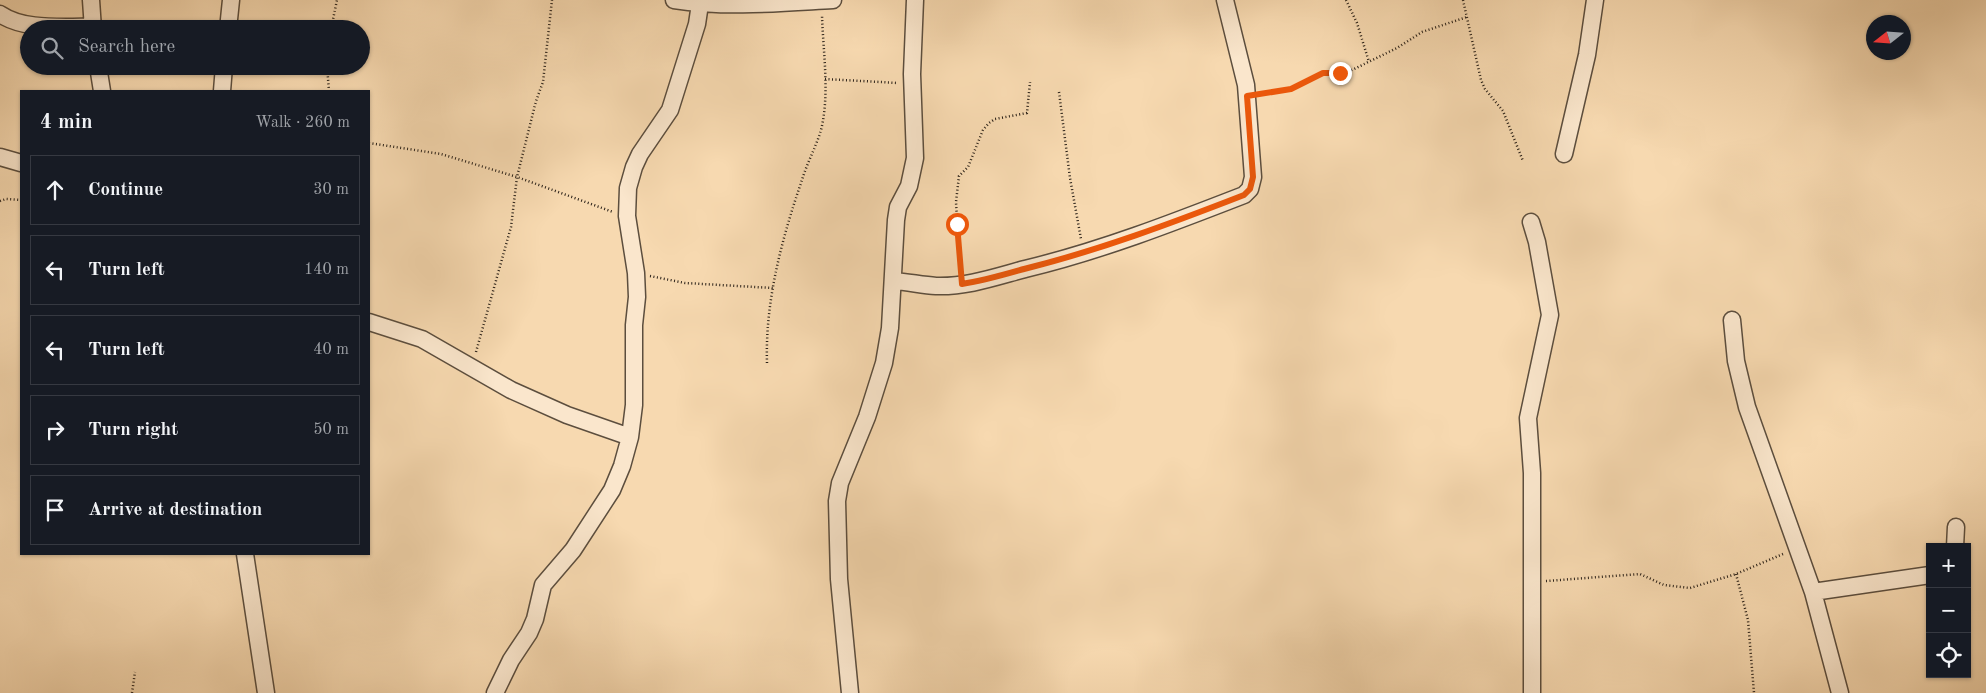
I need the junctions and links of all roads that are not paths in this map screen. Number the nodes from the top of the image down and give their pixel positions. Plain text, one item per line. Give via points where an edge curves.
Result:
1 (91, 0) edge
2 (231, 0) edge
3 (674, 0) edge
4 (833, 0) edge
5 (915, 0) edge
6 (1225, 0) edge
7 (1595, 0) edge
8 (822, 1) edge
9 (700, 4) junction
10 (0, 14) edge
11 (92, 20) edge
12 (229, 20) edge
13 (20, 22) edge
14 (99, 75) edge
15 (223, 75) edge
16 (102, 90) edge
17 (222, 90) edge
18 (1564, 154) dead end
19 (0, 157) edge
20 (20, 163) edge
21 (1531, 222) dead end
22 (894, 281) junction
23 (1732, 320) dead end
24 (370, 322) edge
25 (630, 437) junction
26 (1956, 526) dead end
27 (1955, 543) edge
28 (245, 555) edge
29 (1926, 575) edge
30 (1813, 592) junction
31 (266, 693) edge
32 (495, 693) edge
33 (850, 693) edge
34 (1532, 693) edge
35 (1840, 693) edge

1 - 11 street
2 - 12 street
3 - 9 street
4 - 8 street
5 - 22 street via 914,158 910,186 898,207
6 - 22 street via 1247,96 1253,177 1250,189 1244,195 1084,254 996,278 936,286
7 - 18 street via 1587,55
8 - 9 street
9 - 25 street via 697,24 670,110 634,167 626,204 636,273 634,405
10 - 13 street
14 - 16 street
15 - 17 street
19 - 20 street
21 - 34 street via 1550,314 1528,418 1532,473
22 - 33 street via 884,363 867,418 840,483 837,501 839,579
23 - 30 street via 1736,361 1747,407
24 - 25 street via 422,339 511,390 567,415
25 - 32 street via 612,490 573,550 544,585 529,633
26 - 27 street
28 - 31 street
29 - 30 street
30 - 35 street

